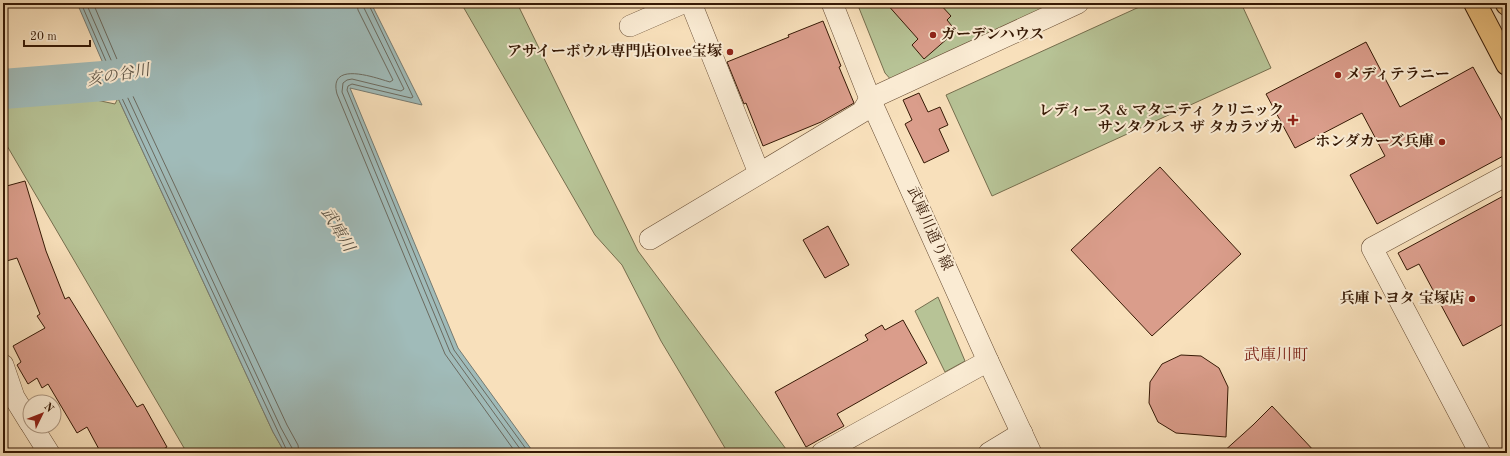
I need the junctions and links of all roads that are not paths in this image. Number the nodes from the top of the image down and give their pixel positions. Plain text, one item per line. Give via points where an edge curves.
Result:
1 (683, 3) edge
2 (691, 3) edge
3 (832, 3) edge
4 (1078, 3) edge
5 (1475, 3) edge
6 (630, 26) dead end
7 (1507, 64) edge
8 (870, 98) junction
9 (759, 173) junction
10 (1507, 175) edge
11 (650, 239) dead end
12 (988, 361) junction
13 (3, 366) edge
14 (8, 400) edge
15 (22, 415) edge
16 (1022, 433) junction
17 (37, 434) edge
18 (48, 453) edge
19 (822, 453) edge
20 (989, 453) edge
21 (1032, 453) edge
22 (1480, 453) edge

1 - 6 street
2 - 9 street
3 - 8 street, 武庫川通り線
4 - 8 street
5 - 7 highway
8 - 9 street via 862,112
8 - 12 street, 武庫川通り線
9 - 11 street
10 - 22 street via 1372,248
12 - 16 street, 武庫川通り線
12 - 19 street
13 - 14 street
14 - 15 street
16 - 20 street
16 - 21 street, 武庫川通り線
17 - 18 street

